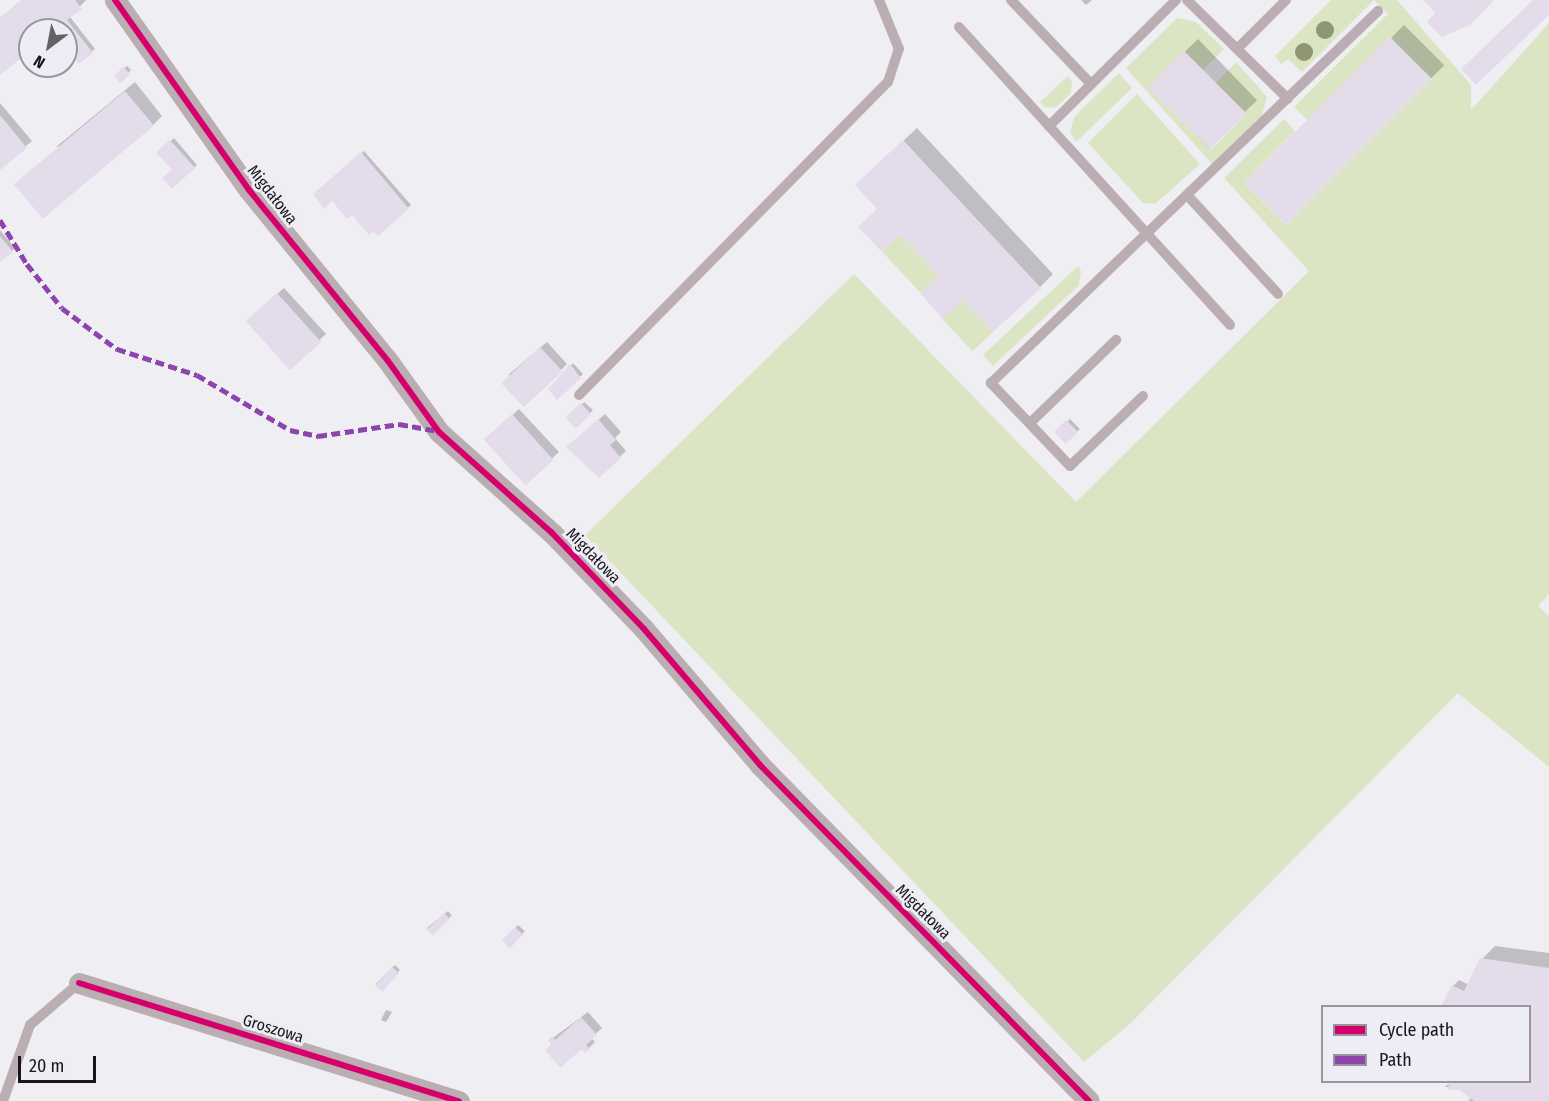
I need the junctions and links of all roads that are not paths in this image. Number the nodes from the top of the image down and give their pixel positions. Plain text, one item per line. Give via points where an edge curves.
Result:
1 (114, 0) edge
2 (879, 0) edge
3 (1011, 0) edge
4 (1176, 0) edge
5 (1187, 0) edge
6 (1286, 0) edge
7 (1378, 11) dead end
8 (959, 27) dead end
9 (1237, 49) junction
10 (1091, 84) junction
11 (1288, 99) junction
12 (1049, 126) junction
13 (1188, 196) junction
14 (1149, 235) junction
15 (1278, 294) dead end
16 (1230, 325) dead end
17 (1116, 340) dead end
18 (579, 395) dead end
19 (1143, 396) dead end
20 (1030, 423) junction
21 (79, 983) joint
22 (3, 1101) edge
23 (459, 1101) edge
24 (1089, 1101) edge

1 - 24 street, Migdałowa via 249,190 388,361 439,432 552,533 644,629 760,765
2 - 18 lane via 899,49 888,82
3 - 10 lane
4 - 10 lane
5 - 9 lane
6 - 9 lane
7 - 11 lane
8 - 12 lane
9 - 11 lane
10 - 12 lane
11 - 13 lane
12 - 14 lane
13 - 14 lane
13 - 15 lane
14 - 16 lane
14 - 20 lane via 991,383
17 - 20 lane
19 - 20 lane via 1070,465
21 - 22 lane, Groszowa via 30,1025
21 - 23 street, Groszowa

